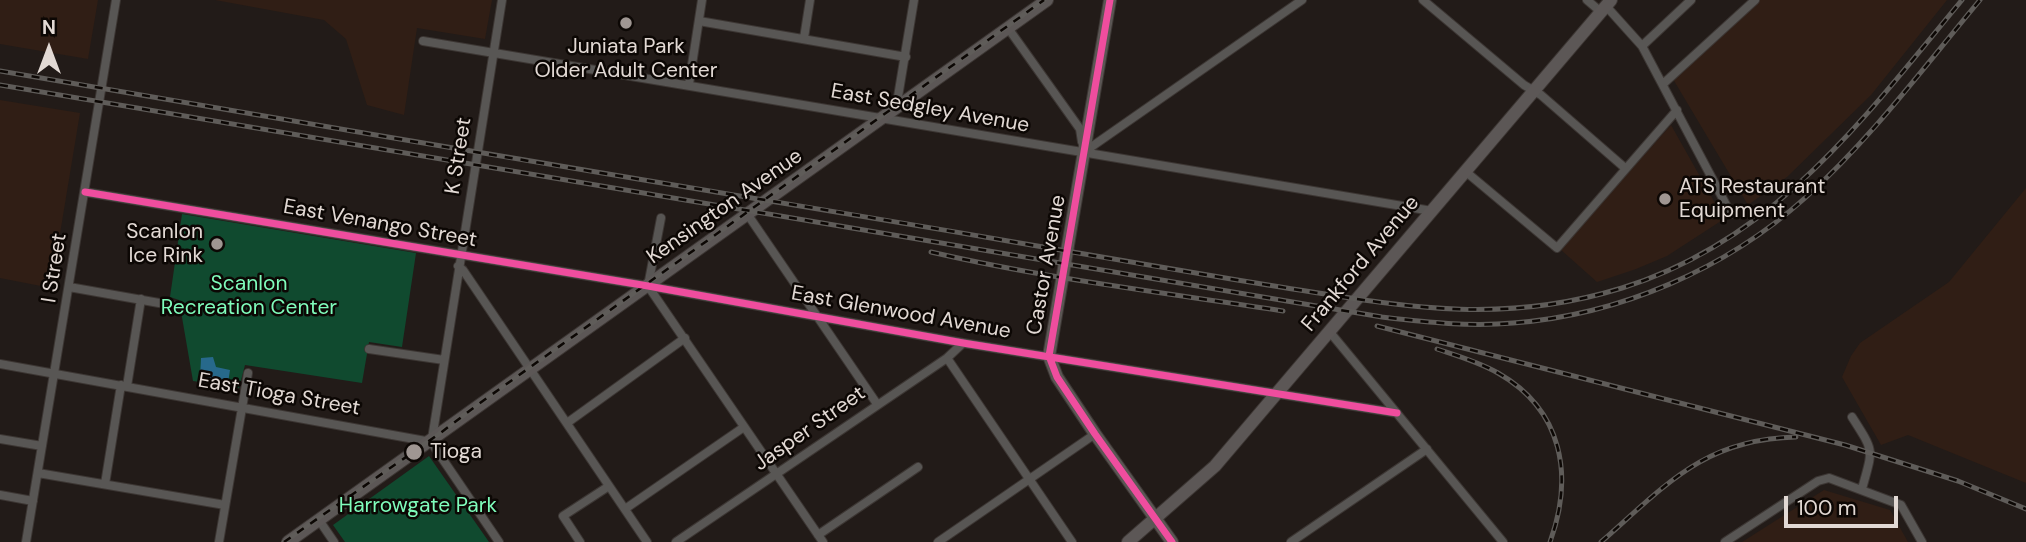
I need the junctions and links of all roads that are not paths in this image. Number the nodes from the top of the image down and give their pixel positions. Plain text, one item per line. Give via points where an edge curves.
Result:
1 (116, 0) edge
2 (502, 0) edge
3 (702, 0) edge
4 (810, 0) edge
5 (914, 0) edge
6 (1047, 0) edge
7 (1110, 0) edge
8 (1302, 0) edge
9 (1423, 0) edge
10 (1587, 0) edge
11 (1691, 0) edge
12 (1755, 0) edge
13 (1606, 6) edge
14 (699, 21) junction
15 (1008, 28) junction
16 (804, 38) junction
17 (423, 41) dead end
18 (1642, 46) junction
19 (493, 53) junction
20 (906, 57) junction
21 (689, 84) junction
22 (1663, 84) junction
23 (1534, 91) junction
24 (896, 109) junction
25 (1677, 110) junction
26 (882, 119) junction
27 (1084, 152) junction
28 (1625, 168) junction
29 (1465, 171) junction
30 (85, 192) junction
31 (1432, 211) junction
32 (1731, 214) dead end
33 (748, 215) junction
34 (661, 218) dead end
35 (460, 255) junction
36 (458, 266) junction
37 (648, 286) junction
38 (69, 287) junction
39 (141, 299) junction
40 (177, 306) dead end
41 (817, 317) junction
42 (1329, 331) junction
43 (685, 338) junction
44 (962, 343) junction
45 (369, 349) dead end
46 (1049, 356) junction
47 (947, 358) junction
48 (444, 360) junction
49 (0, 364) edge
50 (530, 369) junction
51 (248, 373) dead end
52 (55, 374) junction
53 (124, 386) junction
54 (1275, 394) junction
55 (877, 404) junction
56 (243, 406) junction
57 (1397, 413) junction
58 (1852, 417) dead end
59 (567, 423) junction
60 (744, 427) junction
61 (1095, 433) junction
62 (0, 439) edge
63 (431, 442) junction
64 (42, 446) junction
65 (1427, 449) junction
66 (918, 467) dead end
67 (38, 473) junction
68 (776, 474) junction
69 (1029, 480) junction
70 (105, 484) junction
71 (609, 486) junction
72 (1862, 489) junction
73 (0, 495) edge
74 (33, 501) junction
75 (225, 505) junction
76 (625, 509) junction
77 (1156, 519) junction
78 (319, 520) junction
79 (821, 538) edge
80 (26, 542) edge
81 (219, 542) edge
82 (288, 542) edge
83 (334, 542) edge
84 (499, 542) edge
85 (580, 542) edge
86 (647, 542) edge
87 (676, 542) edge
88 (938, 542) edge
89 (1072, 542) edge
90 (1128, 542) edge
91 (1172, 542) edge
92 (1291, 542) edge
93 (1503, 542) edge
94 (1725, 542) edge
95 (1922, 542) edge

1 - 30 street, I Street
2 - 19 street, K Street
3 - 14 street
4 - 16 street
5 - 20 street
6 - 15 street, Kensington Avenue
7 - 27 main road, Castor Avenue
8 - 27 street
9 - 23 street
10 - 13 street
11 - 18 street
12 - 22 street
13 - 18 street
13 - 23 street, Frankford Avenue
14 - 16 street
14 - 21 street
15 - 24 street, Kensington Avenue
15 - 27 street via 1080,129
16 - 20 street
17 - 19 street, East Sedgley Avenue
18 - 22 street
19 - 21 street, East Sedgley Avenue
19 - 35 street, K Street
20 - 24 street
21 - 26 street, East Sedgley Avenue
22 - 25 street
23 - 28 street
23 - 29 street, Frankford Avenue
24 - 26 street, Kensington Avenue
25 - 28 street
25 - 32 street
26 - 27 street, East Sedgley Avenue
26 - 33 street, Kensington Avenue
27 - 31 street, East Sedgley Avenue
27 - 46 main road, Castor Avenue
28 - 29 street via 1557,248
29 - 31 street, Frankford Avenue
30 - 35 street, East Venango Street
30 - 38 street, I Street
31 - 42 street, Frankford Avenue
33 - 37 street, Kensington Avenue
33 - 41 street
34 - 37 street
35 - 36 street, K Street
35 - 37 street, East Venango Street
36 - 48 street, K Street
36 - 50 street
37 - 41 street, East Glenwood Avenue
37 - 43 street
37 - 50 street, Kensington Avenue
38 - 39 street
38 - 52 street, I Street
39 - 40 street
39 - 53 street
41 - 44 street, East Glenwood Avenue
41 - 55 street
42 - 54 street, Frankford Avenue
42 - 57 street
43 - 59 street
43 - 60 street
44 - 46 street, East Glenwood Avenue
44 - 47 street, Jasper Street
45 - 48 street
46 - 54 street, East Glenwood Avenue
46 - 61 main road, Castor Avenue via 1057,377
47 - 55 street, Jasper Street
47 - 69 street
48 - 63 street, K Street
49 - 52 street, East Tioga Street
50 - 59 street
50 - 63 street, Kensington Avenue
51 - 56 street
52 - 53 street, East Tioga Street
52 - 64 street, I Street
53 - 56 street, East Tioga Street
53 - 70 street
54 - 57 street, East Glenwood Avenue
54 - 77 street, Frankford Avenue via 1215,466
55 - 68 street, Jasper Street
56 - 63 street, East Tioga Street
56 - 75 street
57 - 65 street
58 - 72 street via 1872,453
59 - 71 street
60 - 68 street
60 - 76 street
61 - 69 street
61 - 77 main road, Castor Avenue
62 - 64 street
63 - 78 street, Kensington Avenue
63 - 84 street
64 - 67 street, I Street
65 - 92 street
65 - 93 street
66 - 79 street
67 - 70 street
67 - 74 street, I Street
68 - 79 street
68 - 87 street, Jasper Street
69 - 88 street
69 - 89 street
70 - 75 street
71 - 76 street
71 - 85 street via 563,516
72 - 94 street via 1829,478 1818,481
72 - 95 street via 1901,505
73 - 74 street
74 - 80 street, I Street
75 - 81 street
76 - 86 street
77 - 90 street, Frankford Avenue
77 - 91 main road, Castor Avenue
78 - 82 street, Kensington Avenue
78 - 83 street

